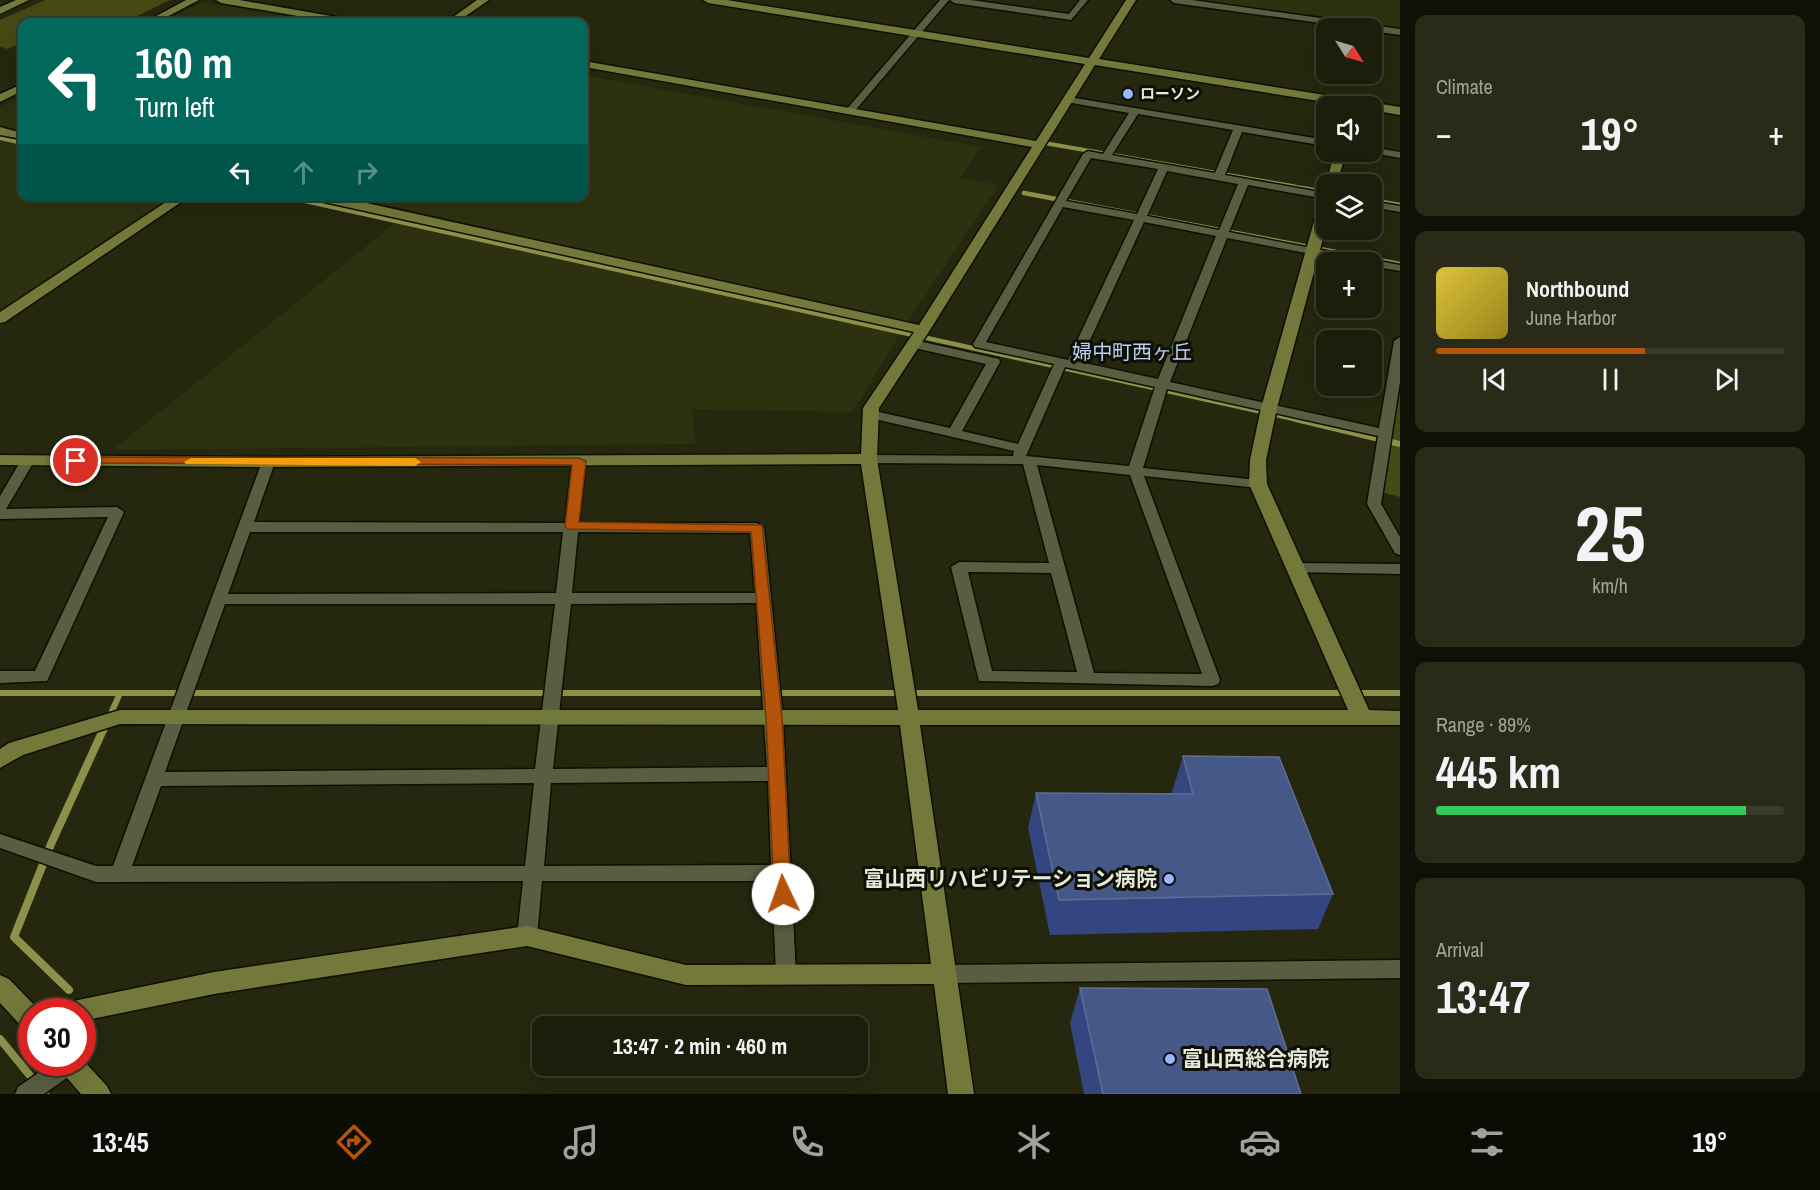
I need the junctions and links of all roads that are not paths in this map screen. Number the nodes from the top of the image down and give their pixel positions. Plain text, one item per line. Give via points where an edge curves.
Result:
1 (24, 0) edge
2 (194, 0) edge
3 (222, 0) edge
4 (484, 0) edge
5 (708, 0) edge
6 (945, 0) edge
7 (954, 0) edge
8 (1084, 0) edge
9 (1131, 0) edge
10 (1174, 0) edge
11 (0, 11) edge
12 (158, 18) edge
13 (325, 18) edge
14 (457, 18) edge
15 (1400, 32) edge
16 (917, 33) junction
17 (1092, 61) junction
18 (588, 65) edge
19 (18, 89) edge
20 (0, 99) edge
21 (1316, 99) edge
22 (1069, 100) junction
23 (1382, 109) edge
24 (850, 111) junction
25 (1135, 111) junction
26 (1400, 111) edge
27 (1239, 128) junction
28 (0, 131) edge
29 (18, 135) edge
30 (1316, 141) edge
31 (1039, 145) junction
32 (1382, 152) edge
33 (1400, 155) edge
34 (1106, 157) junction
35 (1164, 167) junction
36 (1219, 177) junction
37 (1244, 182) junction
38 (1316, 194) edge
39 (177, 201) edge
40 (336, 201) edge
41 (1060, 203) junction
42 (1382, 206) edge
43 (1400, 209) edge
44 (1140, 218) junction
45 (1222, 234) junction
46 (1316, 238) edge
47 (1312, 251) junction
48 (1400, 268) edge
49 (0, 319) edge
50 (919, 337) junction
51 (1400, 341) edge
52 (1066, 364) junction
53 (1398, 369) edge
54 (1162, 385) junction
55 (1269, 408) junction
56 (870, 414) junction
57 (954, 433) junction
58 (1384, 434) junction
59 (1023, 456) junction
60 (869, 459) junction
61 (0, 460) edge
62 (28, 460) junction
63 (579, 461) junction
64 (268, 462) junction
65 (1135, 470) junction
66 (1258, 484) junction
67 (0, 508) edge
68 (0, 514) edge
69 (572, 526) junction
70 (245, 527) junction
71 (1400, 550) edge
72 (1056, 568) junction
73 (1295, 568) junction
74 (1400, 569) edge
75 (764, 598) junction
76 (219, 599) junction
77 (563, 600) junction
78 (0, 677) edge
79 (1087, 678) junction
80 (177, 716) junction
81 (551, 717) junction
82 (909, 717) junction
83 (774, 718) junction
84 (1362, 718) junction
85 (1400, 718) edge
86 (0, 759) edge
87 (777, 774) junction
88 (543, 777) junction
89 (154, 779) junction
90 (0, 841) edge
91 (782, 873) junction
92 (120, 874) junction
93 (533, 874) junction
94 (527, 936) junction
95 (1400, 969) edge
96 (786, 975) junction
97 (945, 975) junction
98 (0, 986) edge
99 (18, 1005) edge
100 (96, 1007) edge
101 (52, 1076) edge
102 (82, 1076) edge
103 (26, 1094) edge
104 (98, 1094) edge
105 (961, 1094) edge

1 - 11 street
2 - 12 street
3 - 13 street
4 - 14 street
5 - 16 street
6 - 16 street
7 - 8 street via 1071,17
9 - 17 street
10 - 15 street
16 - 17 street
16 - 24 street
17 - 21 street
17 - 22 street
18 - 24 street
19 - 20 street
22 - 25 street
22 - 31 street
23 - 26 street
24 - 31 street
25 - 27 street
25 - 34 street
27 - 30 street
27 - 36 street
28 - 29 street
31 - 50 street
32 - 33 street
34 - 35 street
34 - 41 street via 1089,154
35 - 36 street
35 - 44 street
36 - 37 street
37 - 38 street
37 - 45 street
39 - 49 street
40 - 50 street
41 - 44 street
41 - 52 street via 980,344
42 - 43 street
44 - 45 street
44 - 52 street
45 - 47 street
45 - 54 street
46 - 47 street
47 - 48 street
47 - 55 street
50 - 56 street
50 - 57 street via 994,362
51 - 53 street
52 - 54 street
52 - 59 street
53 - 58 street
54 - 55 street
54 - 65 street
55 - 58 street
55 - 66 street via 1258,460
56 - 57 street
56 - 60 street
57 - 59 street
58 - 71 street via 1374,504
59 - 60 street
59 - 65 street
59 - 72 street
60 - 63 street
60 - 82 street
61 - 62 street
62 - 64 street
62 - 67 street
63 - 64 street
63 - 69 street
64 - 70 street
65 - 66 street
65 - 79 street via 1212,680
66 - 73 street
68 - 78 street via 117,512 41,677
69 - 70 street
69 - 75 street via 757,528
69 - 77 street
70 - 76 street
72 - 79 street
72 - 79 street via 959,567 984,677
73 - 74 street
73 - 84 street
75 - 77 street
75 - 83 street
76 - 77 street
76 - 80 street
77 - 81 street
80 - 81 street
80 - 86 street via 120,717 16,749
80 - 89 street
81 - 83 street
81 - 88 street
82 - 83 street
82 - 84 street
82 - 97 street
83 - 87 street
84 - 85 street
87 - 88 street
87 - 91 street
88 - 89 street
88 - 93 street
89 - 92 street
90 - 92 street via 96,874
91 - 93 street
91 - 96 street
92 - 93 street
93 - 94 street
94 - 96 street via 686,975
94 - 100 street via 214,983
95 - 97 street
96 - 97 street
97 - 105 street
98 - 99 street
101 - 103 street
102 - 104 street

